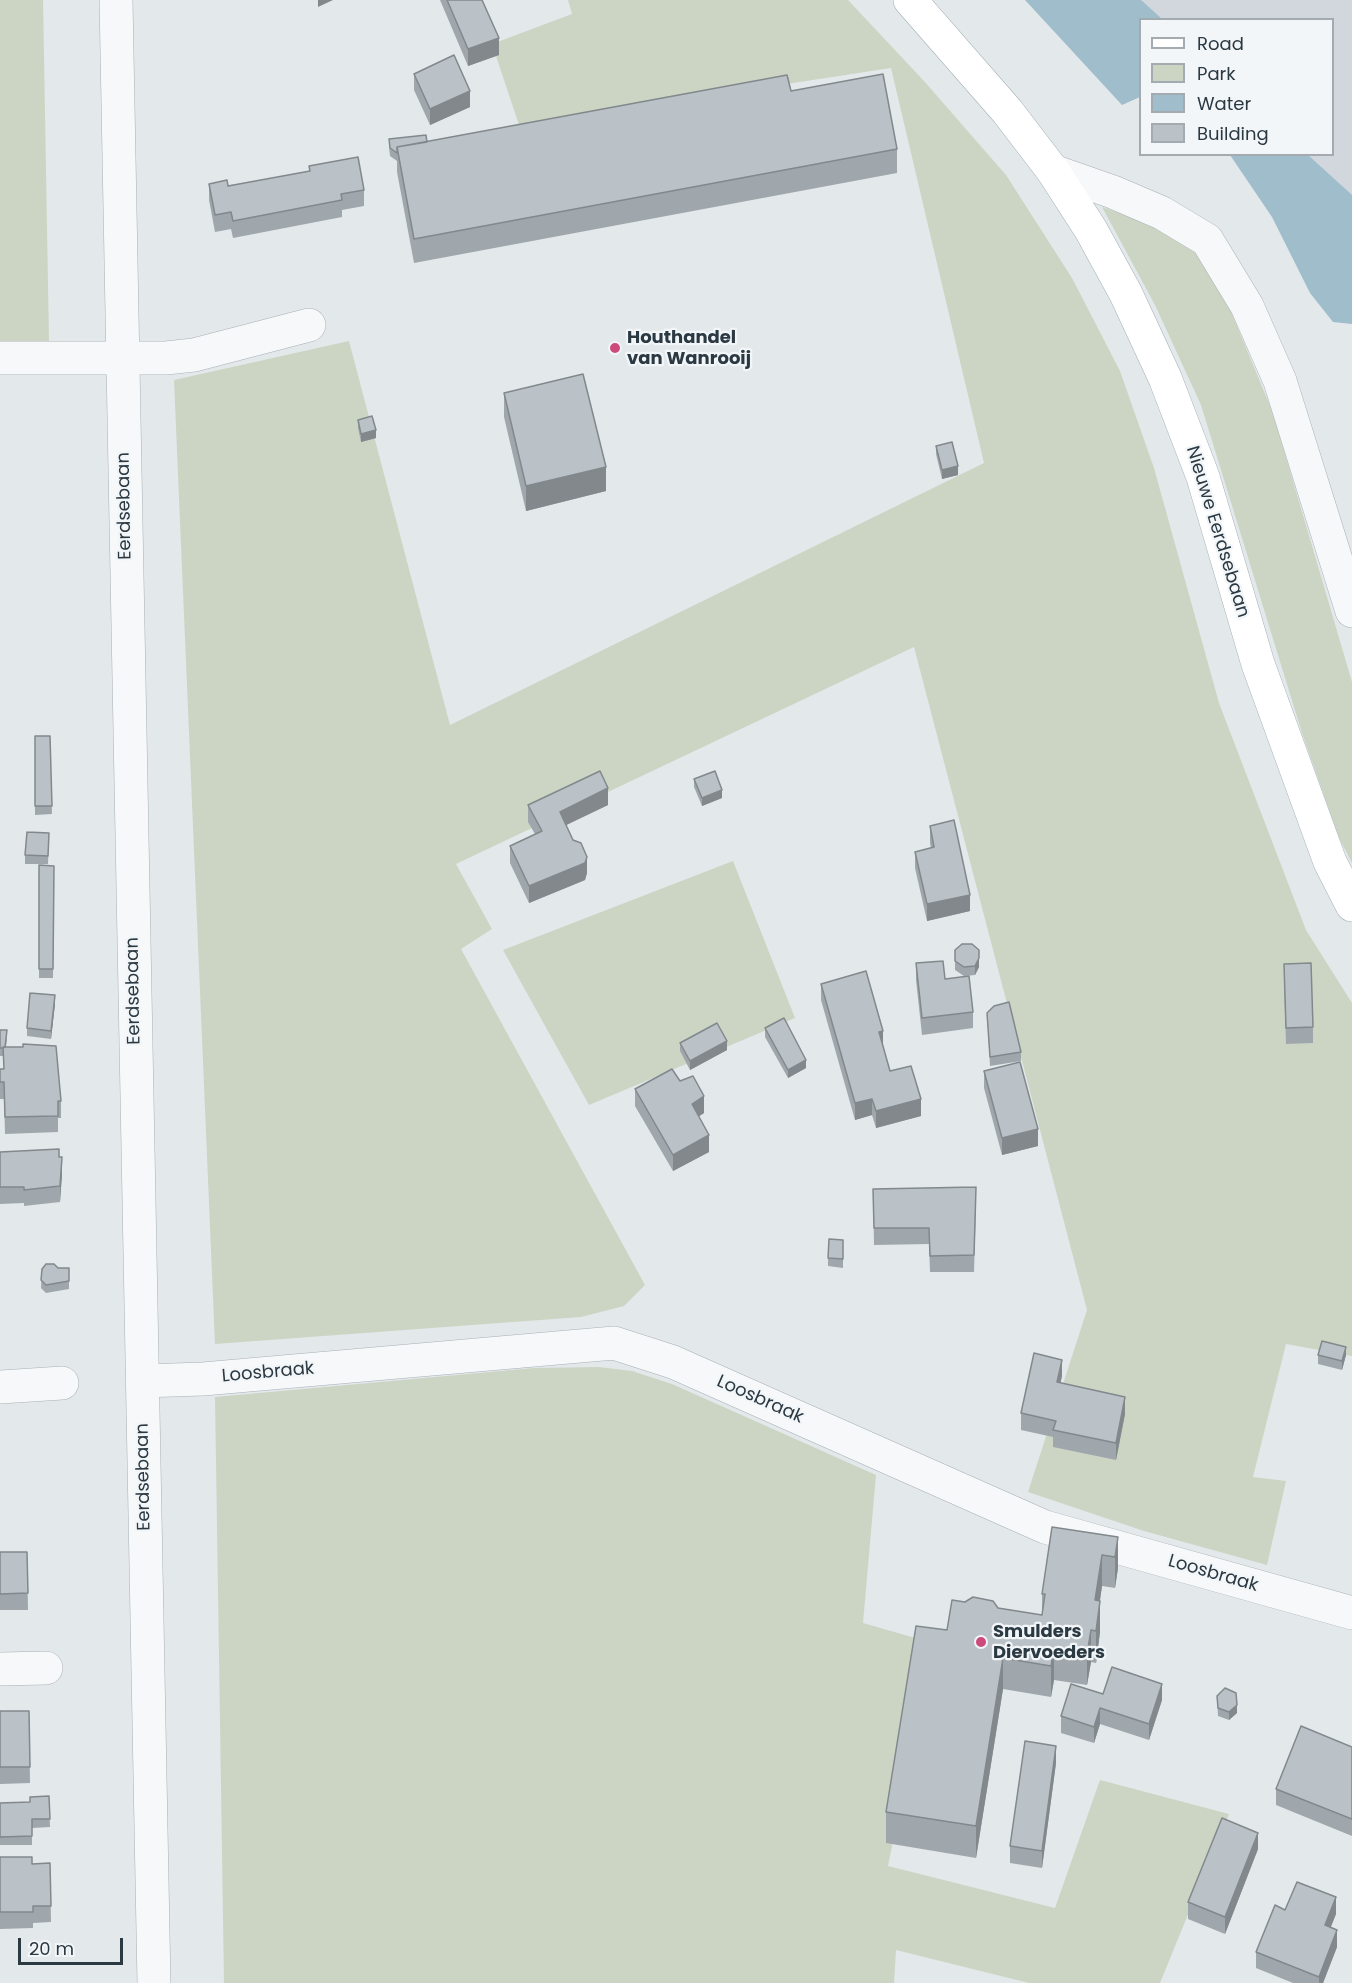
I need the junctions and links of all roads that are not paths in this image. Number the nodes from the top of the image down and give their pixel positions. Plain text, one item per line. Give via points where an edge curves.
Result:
1 (116, 0) edge
2 (910, 0) edge
3 (1053, 171) junction
4 (309, 325) dead end
5 (0, 358) edge
6 (121, 359) junction
7 (1352, 611) edge
8 (1352, 905) edge
9 (142, 1381) junction
10 (62, 1383) dead end
11 (0, 1387) edge
12 (1352, 1613) edge
13 (46, 1668) dead end
14 (0, 1670) edge
15 (154, 1983) edge

1 - 6 street, Eerdsebaan
2 - 3 main road, Nieuwe Eerdsebaan via 1007,111
3 - 7 street via 1162,213 1207,240 1247,306 1280,381
3 - 8 main road, Nieuwe Eerdsebaan via 1106,258 1165,378 1203,477 1258,664 1330,862
4 - 6 street via 194,355
5 - 6 street
6 - 9 street, Eerdsebaan
9 - 12 street, Loosbraak via 614,1343 673,1362 1045,1527
9 - 15 street, Eerdsebaan
10 - 11 street
13 - 14 street

